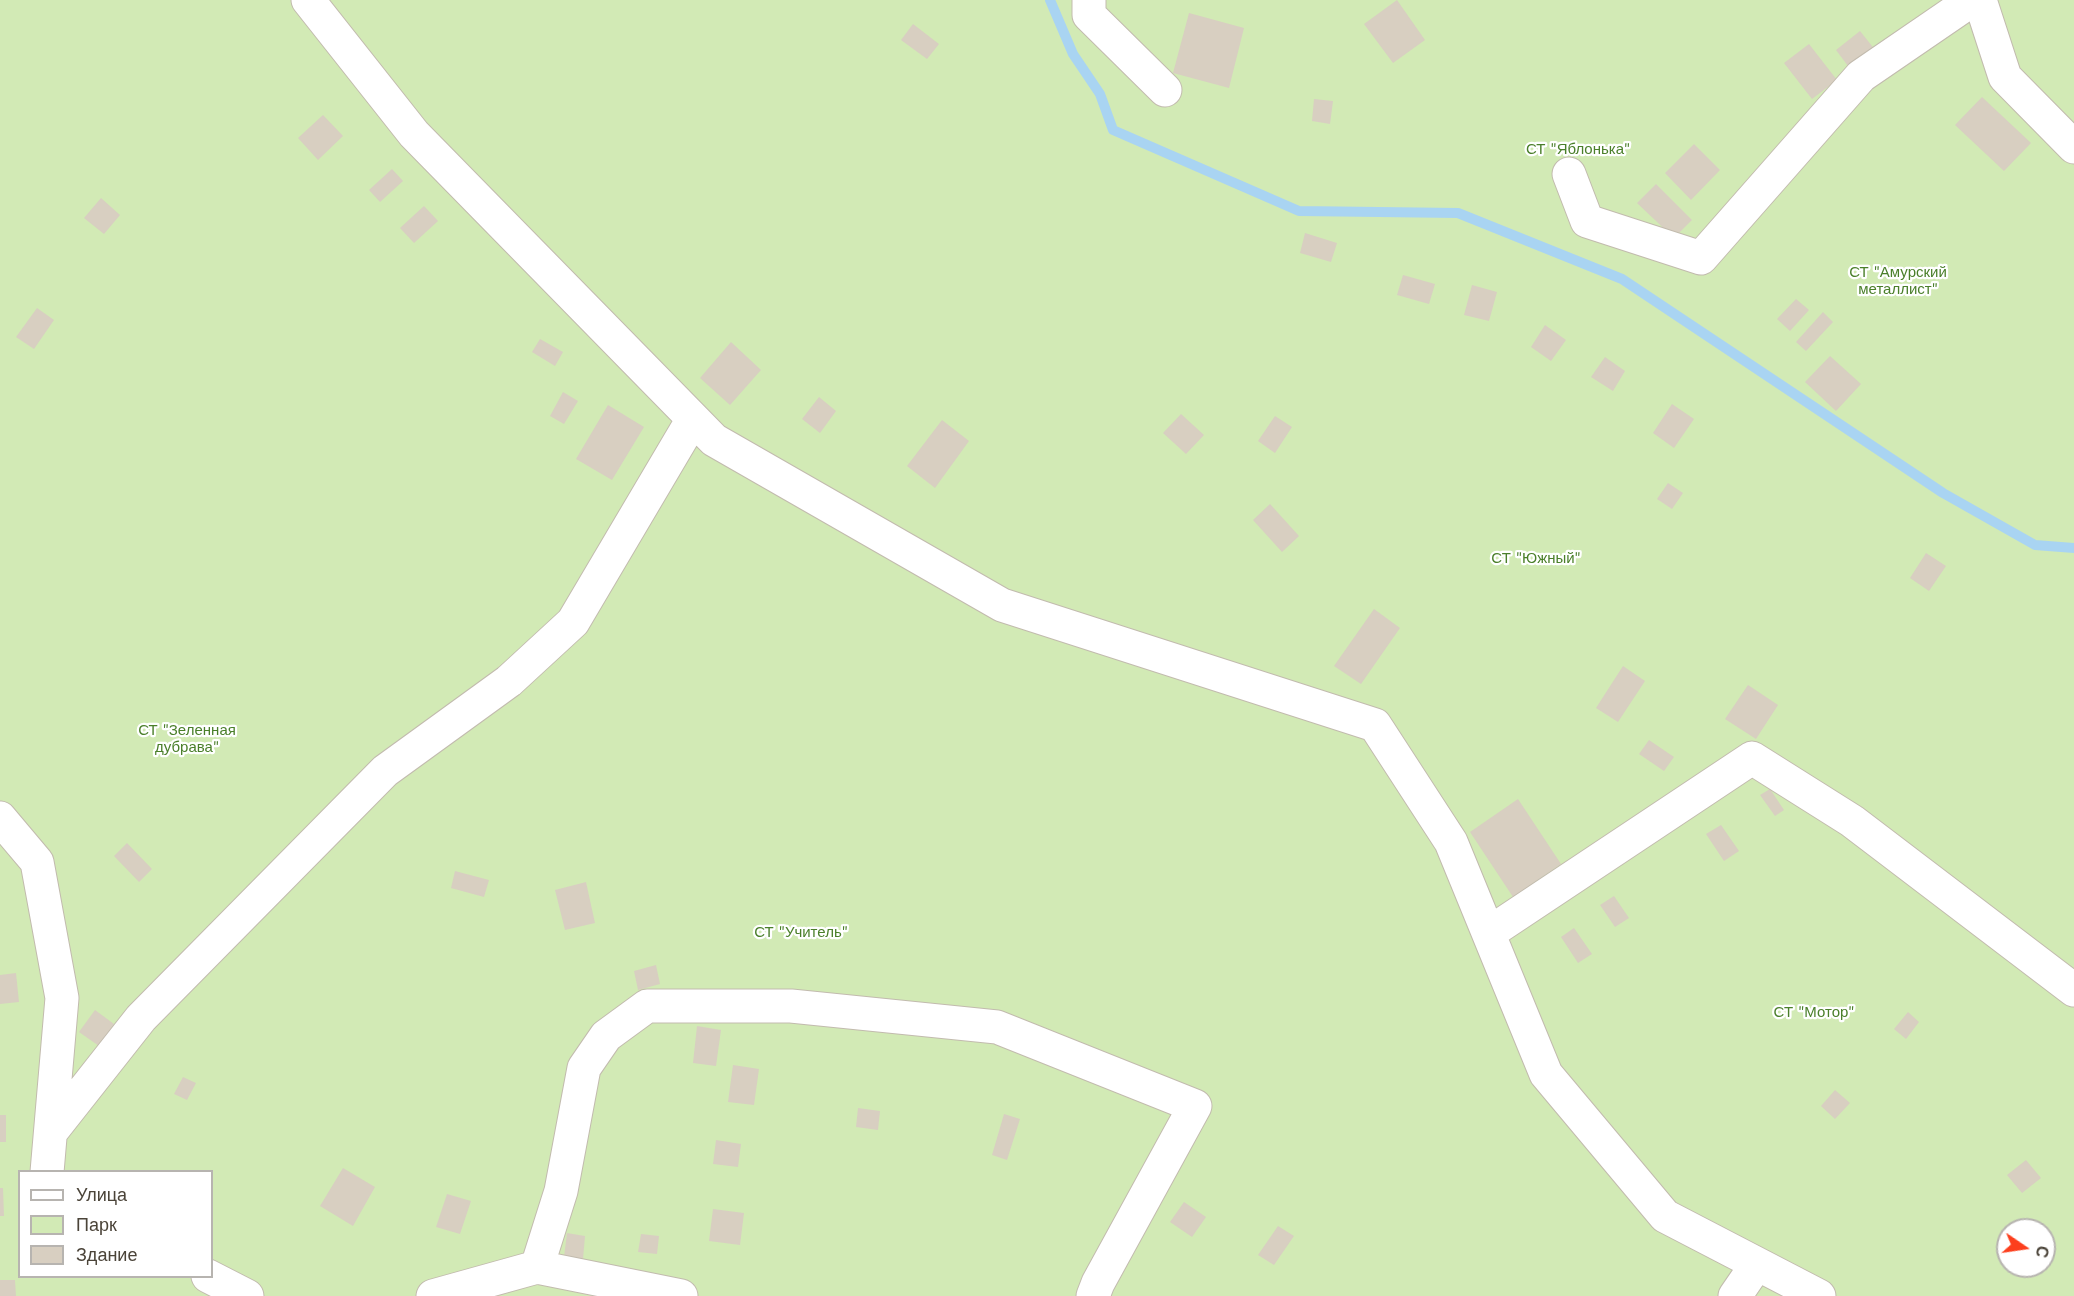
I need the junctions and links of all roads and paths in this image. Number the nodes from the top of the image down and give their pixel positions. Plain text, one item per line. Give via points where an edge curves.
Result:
1 (308, 0) edge
2 (1089, 0) edge
3 (1972, 0) edge
4 (1980, 0) edge
5 (1164, 90) dead end
6 (2074, 147) edge
7 (1569, 174) dead end
8 (693, 419) junction
9 (0, 818) edge
10 (1489, 933) junction
11 (2074, 990) edge
12 (51, 1132) junction
13 (47, 1170) edge
14 (1757, 1264) junction
15 (537, 1267) junction
16 (212, 1278) edge
17 (247, 1296) edge
18 (433, 1296) edge
19 (681, 1296) edge
20 (1093, 1296) edge
21 (1735, 1296) edge
22 (1819, 1296) edge

1 - 8 street via 414,134
2 - 5 street via 1089,15
3 - 7 street via 1861,76 1701,258 1587,221
4 - 6 street via 2005,76
8 - 10 street via 714,441 1002,605 1375,725 1451,842
8 - 12 street via 573,622 509,681 384,771 141,1018
9 - 12 street via 37,862 62,998
10 - 11 street via 1752,758 1852,820
10 - 14 street via 1546,1074 1665,1216
12 - 13 street
14 - 21 street
14 - 22 street
15 - 18 street
15 - 19 street
15 - 20 street via 561,1191 584,1068 606,1036 647,1006 791,1006 997,1027 1195,1106
16 - 17 street

